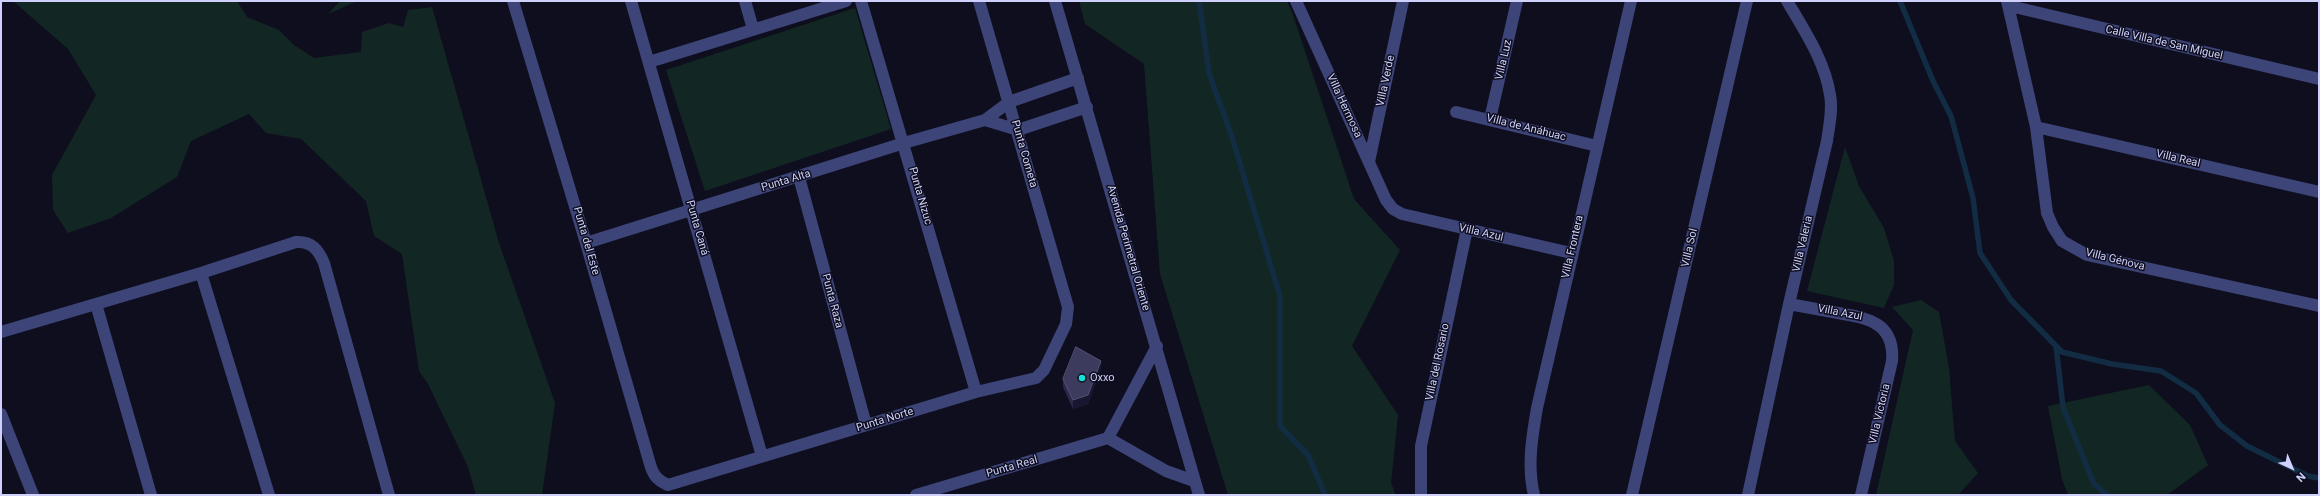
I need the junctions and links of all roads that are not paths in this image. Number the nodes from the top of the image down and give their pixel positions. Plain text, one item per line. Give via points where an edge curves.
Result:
1 (513, 1) edge
2 (631, 1) edge
3 (746, 1) edge
4 (846, 1) edge
5 (861, 1) edge
6 (979, 1) edge
7 (1055, 1) edge
8 (1296, 1) edge
9 (1403, 1) edge
10 (1518, 1) edge
11 (1632, 1) edge
12 (1747, 1) edge
13 (1787, 1) edge
14 (2008, 4) edge
15 (753, 28) junction
16 (649, 62) junction
17 (1078, 78) junction
18 (2319, 79) edge
19 (1009, 102) junction
20 (1087, 107) junction
21 (1456, 112) dead end
22 (1490, 119) junction
23 (985, 120) junction
24 (2036, 127) junction
25 (1018, 130) junction
26 (904, 143) junction
27 (1597, 146) junction
28 (1369, 162) junction
29 (799, 177) junction
30 (2319, 192) edge
31 (1393, 209) joint
32 (692, 210) junction
33 (1467, 229) junction
34 (586, 243) junction
35 (1571, 253) junction
36 (201, 273) junction
37 (96, 304) junction
38 (1789, 304) junction
39 (1068, 306) joint
40 (2319, 306) edge
41 (1, 332) edge
42 (1887, 332) joint
43 (1157, 346) junction
44 (976, 392) junction
45 (1, 414) edge
46 (866, 426) junction
47 (1108, 438) junction
48 (762, 456) junction
49 (1194, 480) junction
50 (659, 481) joint
51 (33, 495) edge
52 (151, 495) edge
53 (268, 495) edge
54 (389, 495) edge
55 (916, 495) edge
56 (1199, 495) edge
57 (1421, 495) edge
58 (1534, 495) edge
59 (1632, 495) edge
60 (1748, 495) edge
61 (1862, 495) edge

1 - 34 street, Punta del Este
2 - 16 street, Punta Caná
3 - 15 street
4 - 15 street
5 - 26 street, Punta Nizuc
6 - 19 street, Punta Cometa
7 - 17 street, Avenida Perimetral Oriente
8 - 28 street, Villa Hermosa
9 - 28 street, Villa Verde
10 - 22 street, Villa Luz
11 - 27 street, Villa Frontera
12 - 59 street, Villa Sol
13 - 38 street, Villa Valeria via 1814,48 1827,77 1831,97 1828,141
14 - 18 street, Calle Villa de San Miguel
14 - 24 street, Villa Génova
15 - 16 street
16 - 32 street, Punta Caná
17 - 19 street, Punta Alta
17 - 20 street, Avenida Perimetral Oriente
19 - 23 street, Punta Alta
19 - 25 street, Punta Cometa
20 - 25 street
20 - 43 street, Avenida Perimetral Oriente
21 - 22 street, Villa de Anáhuac
22 - 27 street, Villa de Anáhuac
23 - 25 street
23 - 26 street, Punta Alta
24 - 30 street, Villa Real
24 - 40 street, Villa Génova via 2047,214 2062,240 2074,249 2087,255
25 - 39 street, Punta Cometa
26 - 29 street, Punta Alta
26 - 44 street, Punta Nizuc
27 - 35 street, Villa Frontera
28 - 31 street, Villa Hermosa via 1386,200
29 - 32 street, Punta Alta
29 - 46 street, Punta Raza
31 - 33 street, Villa Azul via 1402,214
32 - 34 street, Punta Alta
32 - 48 street, Punta Caná
33 - 35 street, Villa Azul
33 - 57 street, Villa del Rosario via 1421,446
34 - 50 street, Punta del Este via 650,464
35 - 58 street, Villa Frontera via 1536,408 1530,480
36 - 37 street
36 - 53 street
36 - 54 street via 296,242 308,243 317,250 324,262
37 - 41 street
37 - 52 street
38 - 42 street, Villa Azul via 1867,318
38 - 60 street, Villa Valeria
39 - 44 street, Punta Norte via 1066,324 1044,370 1036,378
42 - 61 street, Villa Victoria via 1893,350 1892,361
43 - 47 street
43 - 49 street, Avenida Perimetral Oriente
44 - 46 street, Punta Norte
45 - 51 street
46 - 48 street, Punta Norte
47 - 49 street via 1166,471
47 - 55 street, Punta Real
48 - 50 street, Punta Norte via 668,485
49 - 56 street, Avenida Perimetral Oriente

